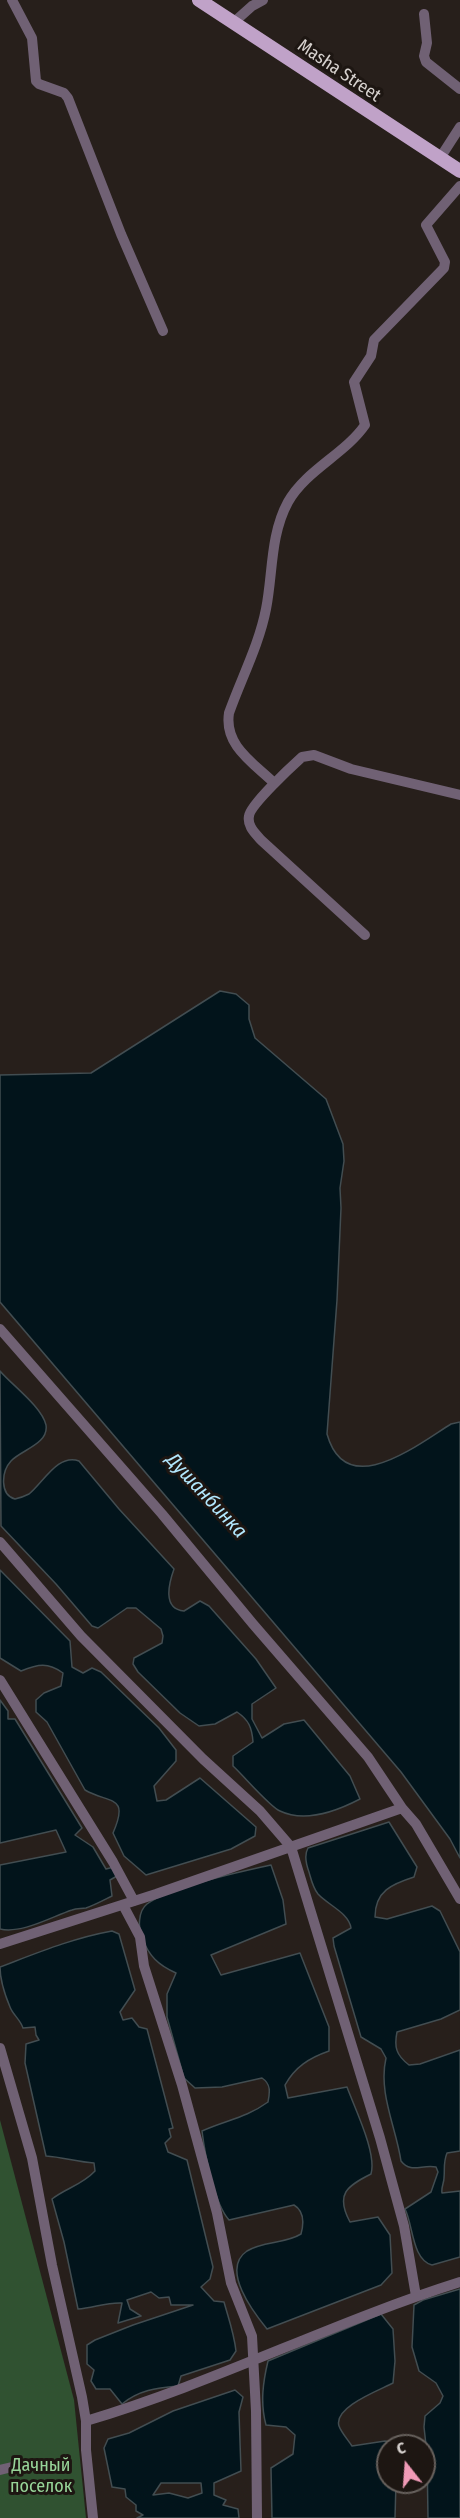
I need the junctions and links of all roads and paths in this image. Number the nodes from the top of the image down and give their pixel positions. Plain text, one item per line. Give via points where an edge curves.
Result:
1 (12, 0) edge
2 (199, 0) edge
3 (263, 0) edge
4 (424, 14) dead end
5 (233, 23) junction
6 (460, 88) edge
7 (460, 127) edge
8 (440, 158) junction
9 (460, 171) edge
10 (460, 186) edge
11 (163, 331) dead end
12 (273, 782) junction
13 (460, 795) edge
14 (365, 935) dead end
15 (0, 1329) edge
16 (0, 1542) edge
17 (0, 1680) edge
18 (402, 1808) junction
19 (291, 1847) junction
20 (460, 1899) edge
21 (129, 1903) junction
22 (0, 1944) edge
23 (0, 2048) edge
24 (460, 2283) edge
25 (416, 2296) junction
26 (254, 2361) junction
27 (86, 2421) junction
28 (12, 2467) dead end
29 (0, 2470) edge
30 (93, 2518) edge
31 (257, 2518) edge

1 - 11 street via 32,38 36,81 68,98
2 - 5 main road, Masha Street
3 - 5 street
4 - 6 street via 426,62
5 - 8 main road, Masha Street
7 - 8 street
8 - 9 main road, Masha Street
10 - 12 street via 426,225 445,262 444,268 374,340 371,356 356,378 355,389 365,425 292,495 281,519 266,609 227,724 235,746
12 - 13 street via 302,757 314,755 351,769
12 - 14 street via 249,812 250,825 261,840
15 - 18 street via 368,1757
16 - 19 street via 81,1636 260,1811
17 - 21 street via 113,1862
18 - 19 street
18 - 20 street via 417,1824
19 - 21 street
19 - 25 street via 380,2138 404,2226
21 - 22 street
21 - 26 street via 217,2213 231,2283 252,2336
23 - 27 street via 32,2158
24 - 25 street
25 - 26 street
26 - 27 street via 145,2404
26 - 31 street
27 - 30 street
28 - 29 street

